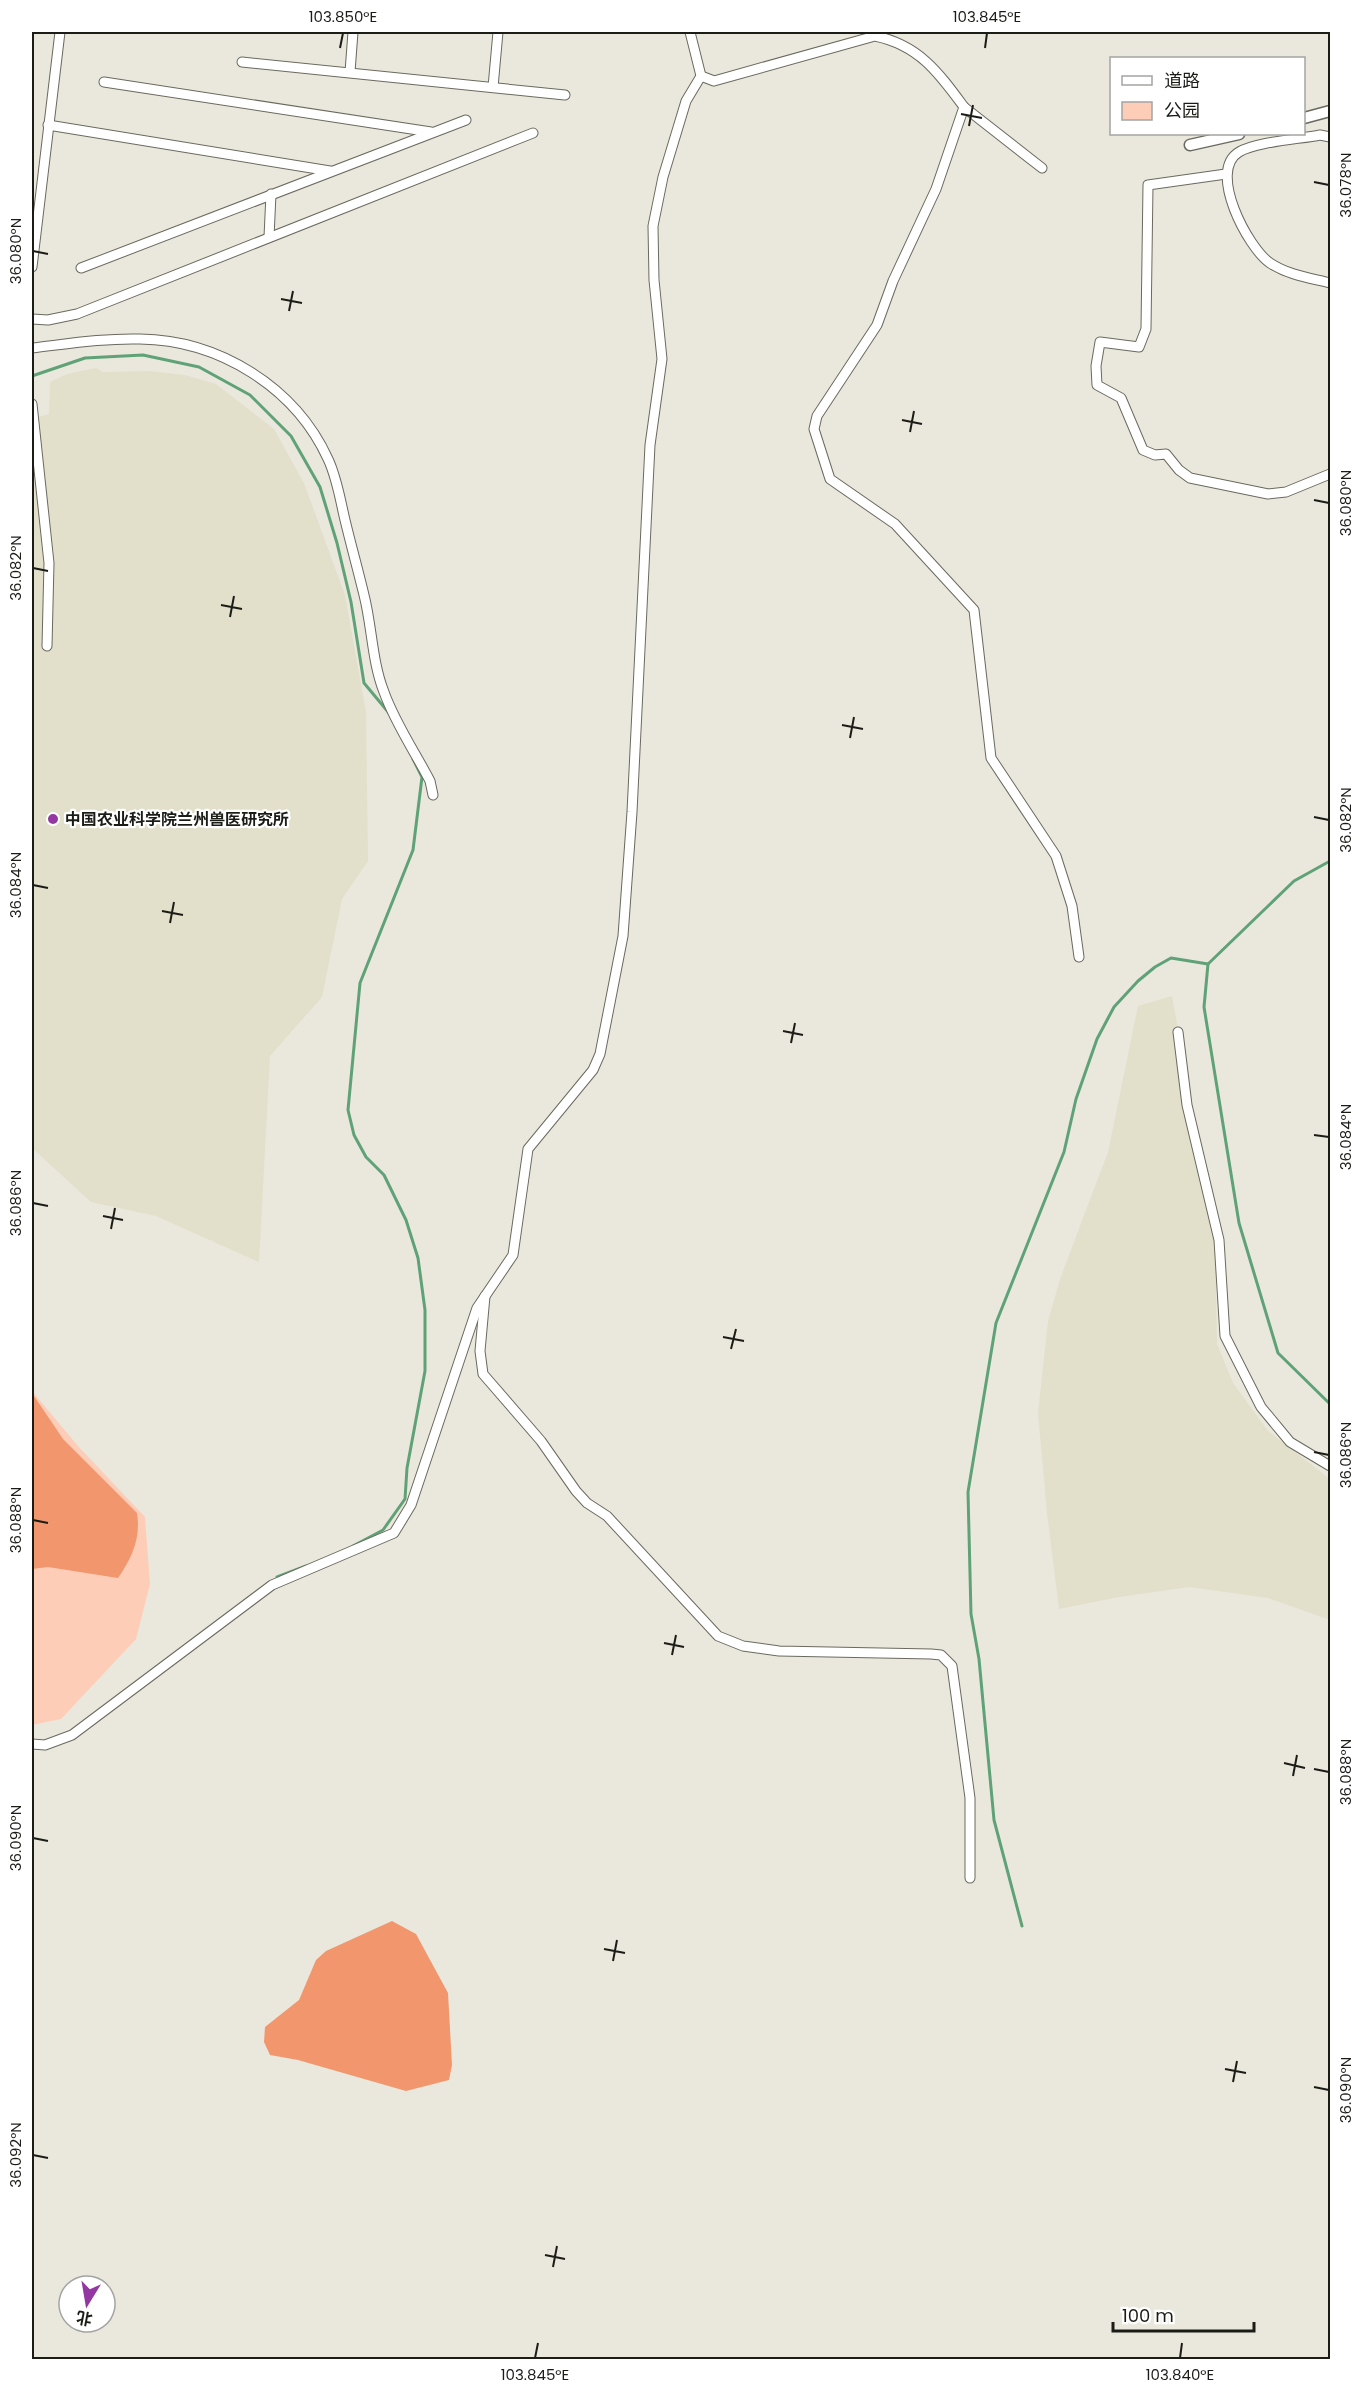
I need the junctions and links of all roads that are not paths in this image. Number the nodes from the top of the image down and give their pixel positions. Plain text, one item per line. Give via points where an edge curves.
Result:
1 (60, 32) edge
2 (353, 32) edge
3 (498, 32) edge
4 (690, 32) edge
5 (242, 62) dead end
6 (350, 72) junction
7 (701, 76) junction
8 (104, 82) dead end
9 (493, 87) junction
10 (565, 95) dead end
11 (964, 107) junction
12 (1330, 111) edge
13 (1305, 118) edge
14 (466, 120) dead end
15 (48, 125) junction
16 (432, 132) junction
17 (533, 132) dead end
18 (1235, 135) edge
19 (1330, 137) edge
20 (1190, 145) dead end
21 (1042, 168) dead end
22 (332, 171) junction
23 (1226, 174) junction
24 (271, 194) junction
25 (269, 237) junction
26 (32, 267) edge
27 (81, 268) dead end
28 (1330, 283) edge
29 (32, 319) edge
30 (32, 348) edge
31 (32, 404) edge
32 (1330, 474) edge
33 (47, 646) dead end
34 (433, 795) dead end
35 (1079, 957) dead end
36 (1179, 1032) dead end
37 (485, 1295) junction
38 (1330, 1466) edge
39 (32, 1744) edge
40 (970, 1878) dead end

1 - 15 street
2 - 6 street
3 - 9 street
4 - 7 street
5 - 6 street
6 - 9 street
7 - 11 street via 714,81 875,36 911,50 936,69
7 - 37 street via 686,100 653,226 662,359 650,445 623,936 600,1054 593,1070 528,1149 513,1255
8 - 16 street
9 - 10 street
11 - 21 street
11 - 35 street via 936,189 877,325 817,416 814,429 830,479 895,524 974,610 992,758 1056,855 1072,906
12 - 13 street
14 - 16 street
15 - 22 street
15 - 26 street
16 - 22 street
17 - 25 street
18 - 20 street
19 - 23 street via 1320,135 1249,147 1233,157
22 - 24 street
23 - 28 street via 1242,230 1268,262 1284,272
23 - 32 street via 1148,185 1146,328 1139,347 1100,342 1097,384 1121,398 1143,450 1166,454 1190,478 1268,494 1286,492
24 - 25 street
24 - 27 street
25 - 29 street via 77,314
30 - 34 street via 139,339 190,345 252,372 305,418 334,473 384,692 430,781
31 - 33 street via 49,563
36 - 38 street via 1187,1105 1219,1240 1225,1336 1261,1407 1290,1442
37 - 39 street via 477,1308 411,1505 394,1533 272,1586 72,1735 45,1745
37 - 40 street via 480,1351 483,1374 541,1441 576,1491 607,1516 718,1636 743,1646 779,1651 941,1655 952,1666 970,1798

